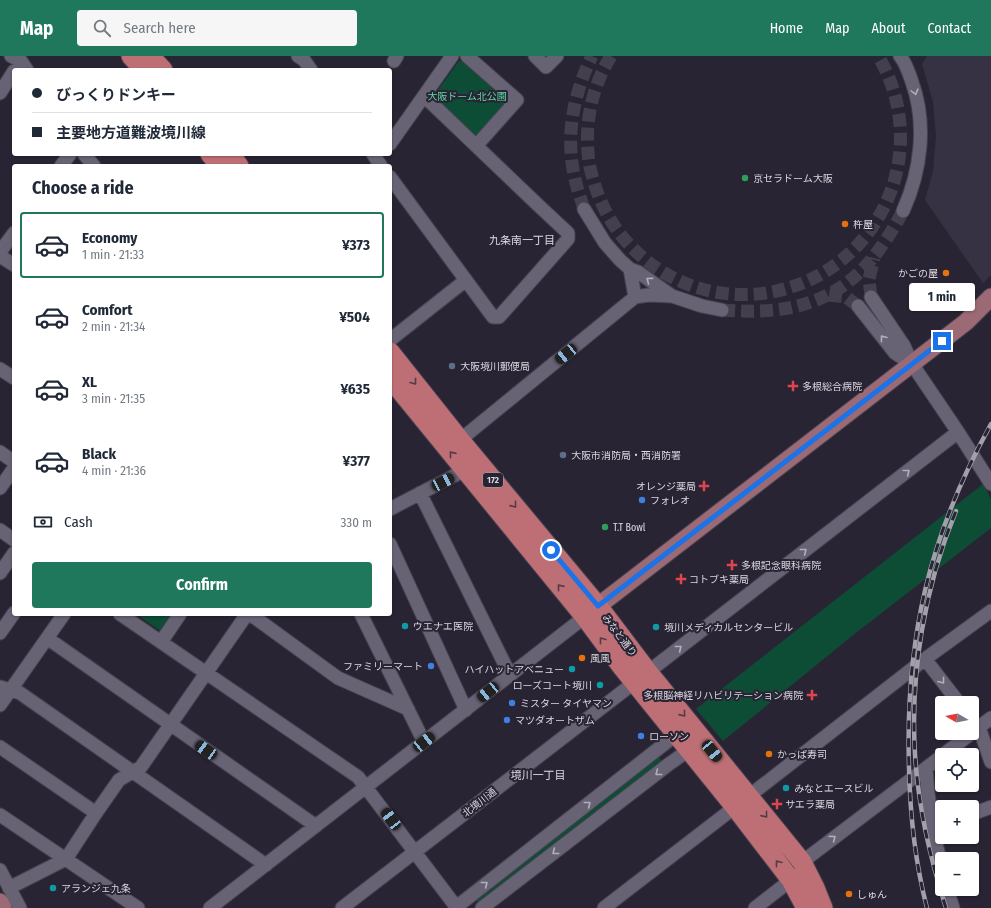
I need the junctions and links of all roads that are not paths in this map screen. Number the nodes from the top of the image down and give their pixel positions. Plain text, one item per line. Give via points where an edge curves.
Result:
1 (452, 56) edge
2 (467, 56) edge
3 (535, 56) edge
4 (557, 56) edge
5 (900, 56) edge
6 (139, 62) edge
7 (156, 68) edge
8 (12, 73) edge
9 (0, 92) edge
10 (424, 96) junction
11 (392, 141) edge
12 (476, 146) junction
13 (86, 156) edge
14 (212, 156) edge
15 (92, 164) edge
16 (218, 164) edge
17 (392, 181) edge
18 (584, 209) tunnel mouth
19 (904, 211) tunnel mouth
20 (12, 236) edge
21 (0, 252) edge
22 (0, 256) edge
23 (12, 264) edge
24 (630, 269) junction
25 (466, 280) junction
26 (672, 296) junction
27 (991, 296) edge
28 (635, 297) junction
29 (871, 297) tunnel mouth
30 (858, 306) tunnel mouth
31 (722, 310) tunnel mouth
32 (392, 338) edge
33 (392, 355) edge
34 (912, 364) junction
35 (0, 369) edge
36 (12, 377) edge
37 (392, 380) edge
38 (958, 432) junction
39 (460, 440) junction
40 (0, 452) edge
41 (12, 461) edge
42 (465, 470) junction
43 (12, 471) edge
44 (991, 484) edge
45 (0, 488) edge
46 (420, 493) junction
47 (392, 508) edge
48 (0, 530) edge
49 (12, 539) edge
50 (392, 548) edge
51 (12, 556) edge
52 (0, 574) edge
53 (991, 611) edge
54 (592, 612) junction
55 (12, 616) edge
56 (63, 616) edge
57 (123, 616) edge
58 (179, 616) edge
59 (246, 616) edge
60 (253, 616) edge
61 (362, 616) edge
62 (0, 633) edge
63 (47, 638) junction
64 (161, 642) junction
65 (925, 659) junction
66 (205, 673) junction
67 (510, 674) junction
68 (642, 677) junction
69 (5, 688) edge
70 (953, 696) edge
71 (0, 705) edge
72 (408, 709) junction
73 (466, 710) junction
74 (991, 718) edge
75 (979, 723) edge
76 (170, 724) junction
77 (979, 730) edge
78 (677, 734) junction
79 (960, 740) edge
80 (424, 742) junction
81 (0, 747) edge
82 (951, 748) edge
83 (689, 750) junction
84 (990, 755) edge
85 (935, 762) edge
86 (926, 768) junction
87 (132, 772) junction
88 (367, 787) junction
89 (742, 801) junction
90 (991, 808) edge
91 (979, 812) edge
92 (96, 813) junction
93 (0, 815) edge
94 (935, 816) edge
95 (316, 826) junction
96 (415, 852) junction
97 (66, 859) junction
98 (802, 862) junction
99 (266, 865) junction
100 (0, 870) edge
101 (791, 880) junction
102 (9, 888) junction
103 (949, 896) edge
104 (0, 902) edge
105 (3, 908) edge
106 (20, 908) edge
107 (138, 908) edge
108 (210, 908) edge
109 (342, 908) edge
110 (456, 908) edge
111 (482, 908) edge
112 (604, 908) edge
113 (755, 908) edge
114 (806, 908) edge
115 (824, 908) edge
116 (953, 908) edge

1 - 10 street
2 - 12 street via 516,100
3 - 4 street via 546,67
5 -> 19 street via 914,89 920,120 920,152 916,176
6 - 7 highway
8 - 9 street
10 - 11 street
10 - 12 street
12 - 25 street via 568,232 568,239 499,317 492,317
13 - 15 street
14 - 16 highway
17 - 25 street
18 - 24 street via 605,243
20 - 21 street
22 - 23 street
26 -> 24 street
24 - 28 street
25 - 32 street
26 - 28 street
26 - 31 street
27 - 34 main road via 966,322
28 - 39 street
29 - 34 street via 904,346
34 -> 30 street via 895,353
33 -> 39 highway, みなと通り / 172
34 - 38 street
34 - 54 main road
35 - 36 street
42 -> 37 highway, みなと通り / 172
38 - 44 street
68 -> 38 street, 北境川通
39 -> 54 highway, みなと通り / 172
40 - 41 street
42 - 46 street
54 -> 42 highway, みなと通り / 172
43 - 45 street
46 - 47 street
46 - 67 street
48 - 49 street
50 - 73 street
51 - 52 street
53 - 65 street
54 - 67 street
54 - 68 highway, みなと通り / 172
55 - 62 street
56 - 63 street
57 - 64 street
58 - 64 street
59 - 66 street
60 - 72 street via 338,678
61 - 72 street
63 - 69 street
63 - 76 street
64 - 66 street
65 -> 70 street
65 - 89 street
66 - 76 street
66 - 88 street via 358,777
67 - 73 street
68 - 78 highway, みなと通り / 172
68 -> 89 highway, みなと通り / 172
68 - 96 street, 北境川通
69 - 71 street
69 - 87 street via 20,693
72 - 80 street
73 - 80 street
74 - 75 street
76 - 87 street via 141,767
76 - 95 street
77 - 84 street
78 - 83 highway, みなと通り / 172
110 -> 78 street
79 - 82 street
80 - 88 street
81 - 92 street
83 - 89 highway, みなと通り / 172
83 -> 111 street
85 - 86 street
86 - 94 street via 927,789
98 -> 86 street
87 - 92 street via 119,780
87 - 99 street
88 - 95 street
88 - 96 street
89 -> 98 highway, みなと通り / 172
101 -> 89 highway, みなと通り / 172
89 - 112 street
90 - 91 street
92 - 97 street
93 - 97 street
95 - 99 street
96 - 109 street, 北境川通
96 - 110 street
97 - 102 street
97 - 107 street
98 - 115 highway, みなと通り / 172
99 - 108 street
100 - 102 street
101 - 113 street
101 - 114 highway, みなと通り / 172
102 - 106 street
103 - 116 street
104 - 105 main road

